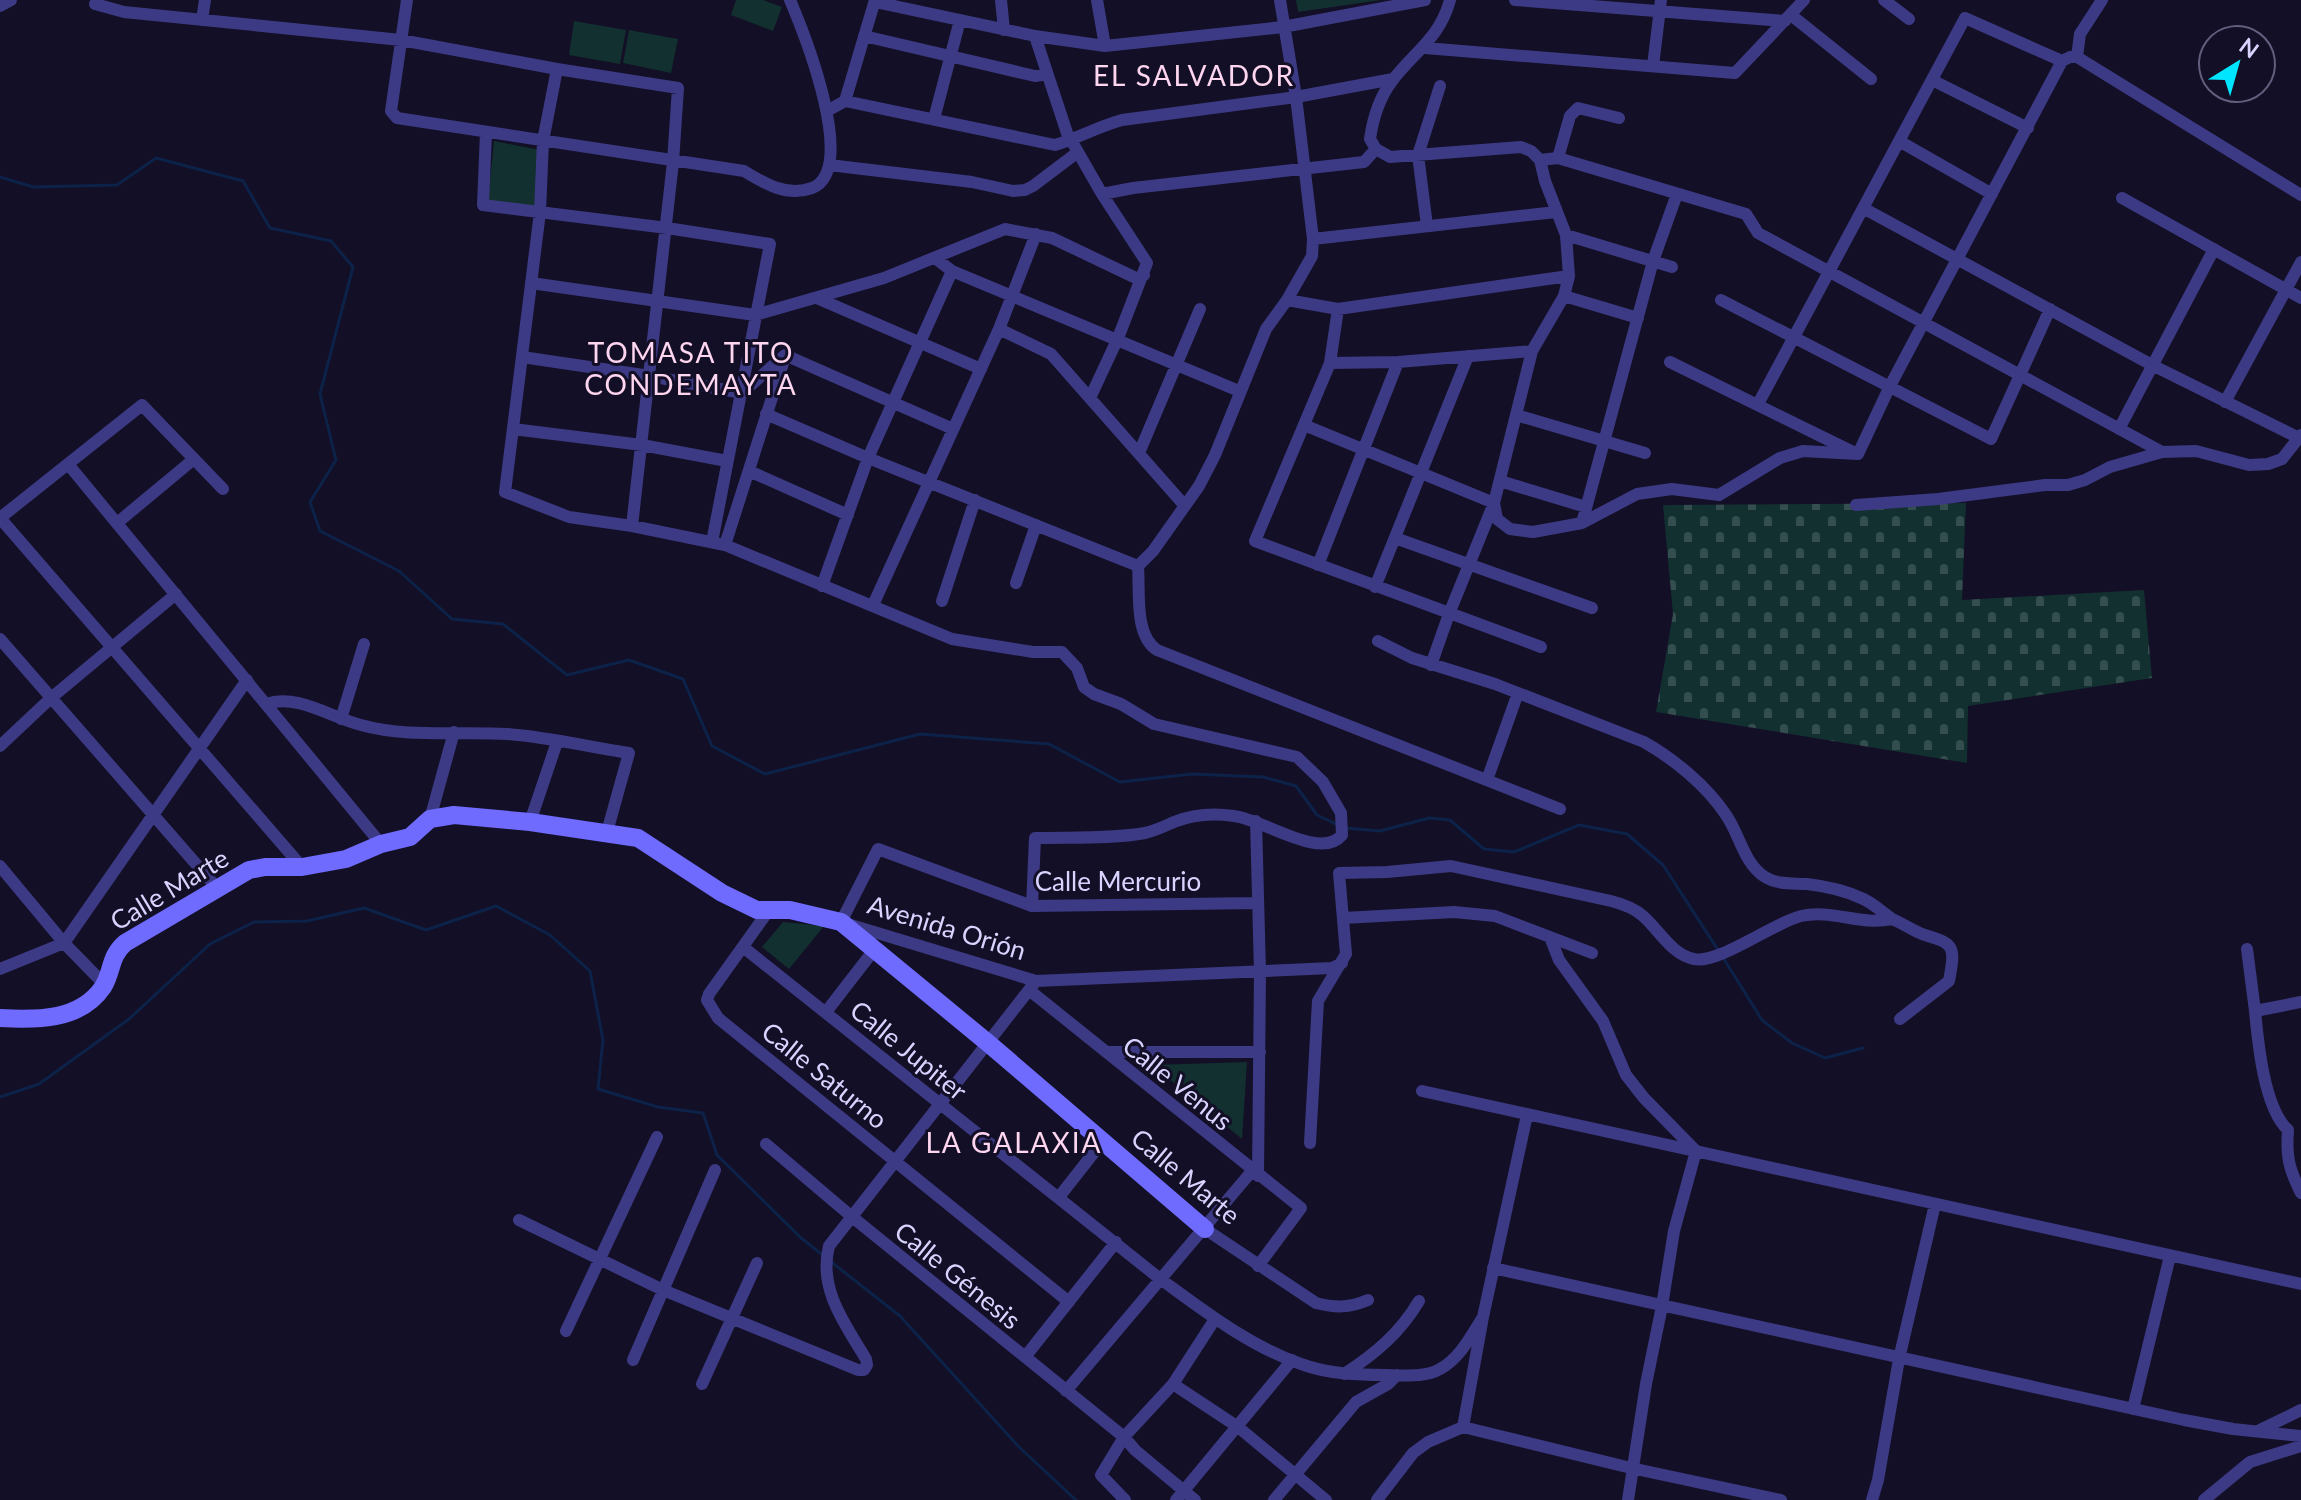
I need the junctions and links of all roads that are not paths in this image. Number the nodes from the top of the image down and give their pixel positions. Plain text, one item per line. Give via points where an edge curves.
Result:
1 (11, 0) edge
2 (205, 0) edge
3 (407, 0) edge
4 (790, 0) edge
5 (1001, 0) edge
6 (1097, 0) edge
7 (1280, 0) edge
8 (1425, 0) edge
9 (1450, 0) edge
10 (1515, 0) edge
11 (1804, 0) edge
12 (1884, 0) edge
13 (2102, 0) edge
14 (875, 1) edge
15 (95, 4) dead end
16 (0, 6) edge
17 (1660, 6) edge
18 (1788, 18) junction
19 (1909, 19) dead end
20 (202, 20) junction
21 (960, 20) junction
22 (1283, 27) junction
23 (1004, 30) junction
24 (864, 36) junction
25 (1035, 36) junction
26 (401, 40) junction
27 (1105, 46) junction
28 (1425, 48) junction
29 (950, 56) junction
30 (2077, 57) junction
31 (2062, 61) junction
32 (1653, 66) junction
33 (557, 69) junction
34 (1047, 74) junction
35 (1393, 79) junction
36 (1871, 79) dead end
37 (1932, 80) junction
38 (1440, 86) dead end
39 (1296, 97) junction
40 (845, 101) junction
41 (827, 111) junction
42 (1619, 118) dead end
43 (934, 119) junction
44 (2028, 128) junction
45 (486, 132) junction
46 (1071, 140) junction
47 (543, 141) junction
48 (1899, 141) junction
49 (1376, 149) junction
50 (1078, 152) junction
51 (1418, 155) junction
52 (1558, 158) junction
53 (1540, 160) junction
54 (673, 162) junction
55 (829, 165) junction
56 (1303, 169) junction
57 (1102, 194) junction
58 (1677, 194) junction
59 (1992, 194) junction
60 (2301, 195) edge
61 (2122, 198) dead end
62 (1863, 208) junction
63 (540, 212) junction
64 (1556, 212) junction
65 (1427, 226) junction
66 (667, 228) junction
67 (1036, 234) junction
68 (1566, 235) junction
69 (1313, 239) junction
70 (2214, 249) junction
71 (935, 258) junction
72 (1958, 260) junction
73 (1653, 261) junction
74 (2301, 262) edge
75 (1672, 267) dead end
76 (952, 271) junction
77 (1829, 271) junction
78 (1144, 275) junction
79 (1569, 276) junction
80 (531, 283) junction
81 (2286, 288) junction
82 (1011, 296) junction
83 (1564, 296) junction
84 (2301, 298) edge
85 (819, 299) junction
86 (1287, 300) junction
87 (1721, 300) dead end
88 (658, 302) junction
89 (1200, 309) dead end
90 (1338, 309) junction
91 (2050, 309) junction
92 (755, 315) junction
93 (1638, 318) junction
94 (1924, 322) junction
95 (999, 329) junction
96 (1794, 337) junction
97 (1118, 338) junction
98 (919, 344) junction
99 (1532, 351) junction
100 (785, 355) junction
101 (1468, 356) junction
102 (522, 357) junction
103 (1398, 362) junction
104 (1670, 362) dead end
105 (1330, 363) junction
106 (1178, 365) junction
107 (2152, 365) junction
108 (981, 369) junction
109 (2020, 375) junction
110 (650, 376) junction
111 (1890, 386) junction
112 (1239, 391) junction
113 (742, 393) junction
114 (1090, 398) junction
115 (893, 402) junction
116 (2225, 402) junction
117 (1758, 404) junction
118 (766, 414) junction
119 (1516, 415) junction
120 (1304, 425) junction
121 (513, 429) junction
122 (953, 429) junction
123 (2119, 429) junction
124 (2300, 436) edge
125 (1604, 440) junction
126 (642, 445) junction
127 (1362, 451) junction
128 (2162, 452) junction
129 (1139, 453) junction
130 (1645, 453) dead end
131 (1858, 454) junction
132 (868, 458) junction
133 (194, 459) junction
134 (727, 461) junction
135 (68, 464) junction
136 (749, 471) junction
137 (1420, 474) junction
138 (930, 481) junction
139 (1500, 481) junction
140 (223, 489) dead end
141 (975, 500) junction
142 (1494, 503) junction
143 (1856, 505) dead end
144 (1185, 506) junction
145 (1586, 507) junction
146 (848, 515) junction
147 (0, 518) edge
148 (117, 523) junction
149 (1582, 523) junction
150 (1036, 525) junction
151 (632, 526) junction
152 (1395, 538) junction
153 (719, 544) junction
154 (1318, 565) junction
155 (1470, 565) junction
156 (1138, 566) junction
157 (1016, 583) dead end
158 (822, 586) junction
159 (1375, 587) junction
160 (176, 594) junction
161 (942, 601) dead end
162 (873, 605) junction
163 (1592, 608) dead end
164 (1449, 614) junction
165 (0, 639) edge
166 (1378, 641) dead end
167 (364, 644) dead end
168 (112, 647) junction
169 (1541, 647) dead end
170 (1431, 665) junction
171 (247, 680) junction
172 (1518, 693) junction
173 (51, 698) junction
174 (267, 704) junction
175 (341, 719) junction
176 (454, 732) junction
177 (557, 742) junction
178 (0, 746) edge
179 (200, 748) junction
180 (1487, 780) junction
181 (1560, 809) dead end
182 (152, 814) junction
183 (430, 819) junction
184 (1256, 821) junction
185 (530, 822) junction
186 (607, 832) junction
187 (381, 844) junction
188 (0, 866) edge
189 (302, 867) junction
190 (217, 888) junction
191 (1258, 903) junction
192 (1032, 906) junction
193 (769, 910) junction
194 (1343, 918) junction
195 (1892, 919) junction
196 (841, 922) junction
197 (1550, 937) junction
198 (64, 943) junction
199 (743, 947) junction
200 (2247, 949) dead end
201 (874, 950) junction
202 (1592, 953) dead end
203 (1342, 963) junction
204 (0, 969) edge
205 (1260, 972) junction
206 (105, 985) junction
207 (1033, 985) junction
208 (2301, 1002) edge
209 (2255, 1011) junction
210 (826, 1012) junction
211 (0, 1018) edge
212 (1900, 1019) dead end
213 (988, 1043) junction
214 (1106, 1052) junction
215 (1260, 1052) junction
216 (1422, 1091) dead end
217 (940, 1104) junction
218 (1527, 1115) junction
219 (2301, 1124) edge
220 (2288, 1130) junction
221 (657, 1137) dead end
222 (1103, 1141) junction
223 (1310, 1143) dead end
224 (766, 1144) dead end
225 (1696, 1151) junction
226 (895, 1160) junction
227 (715, 1170) dead end
228 (1255, 1173) junction
229 (2301, 1193) edge
230 (1059, 1197) junction
231 (1935, 1204) junction
232 (851, 1216) junction
233 (519, 1220) dead end
234 (1205, 1229) junction
235 (1116, 1242) junction
236 (2170, 1256) junction
237 (599, 1259) junction
238 (757, 1263) dead end
239 (1258, 1266) junction
240 (1493, 1268) junction
241 (1159, 1278) junction
242 (2301, 1284) edge
243 (663, 1290) junction
244 (1368, 1300) dead end
245 (1419, 1301) dead end
246 (1069, 1302) junction
247 (1662, 1306) junction
248 (1483, 1317) junction
249 (731, 1319) junction
250 (1215, 1319) junction
251 (566, 1331) dead end
252 (1025, 1357) junction
253 (1899, 1359) junction
254 (633, 1360) dead end
255 (1292, 1360) junction
256 (1344, 1374) junction
257 (1397, 1375) junction
258 (702, 1384) dead end
259 (1173, 1384) junction
260 (1066, 1391) junction
261 (2133, 1409) junction
262 (2301, 1410) edge
263 (1238, 1427) junction
264 (1463, 1427) junction
265 (2257, 1432) junction
266 (2301, 1436) edge
267 (1124, 1437) junction
268 (2301, 1446) edge
269 (1631, 1468) junction
270 (1295, 1474) junction
271 (1179, 1495) edge
272 (1125, 1500) edge
273 (1195, 1500) edge
274 (1274, 1500) edge
275 (1326, 1500) edge
276 (1377, 1500) edge
277 (1628, 1500) edge
278 (1781, 1500) edge
279 (1872, 1500) edge
280 (2204, 1500) edge

1 - 16 street
2 - 20 street
3 - 26 street
4 - 41 street
5 - 23 street
6 - 27 street
7 - 22 street
8 - 22 street
9 - 28 street
10 - 17 street
11 - 18 street
12 - 19 street
13 - 30 street via 2080,34
14 - 21 street
14 - 24 street
15 - 20 street
17 - 18 street
17 - 32 street
18 - 32 street via 1735,73
18 - 36 street
20 - 26 street
21 - 23 street
21 - 29 street
22 - 27 street
22 - 39 street
23 - 25 street
24 - 29 street
24 - 40 street
25 - 27 street
25 - 34 street
26 - 33 street
26 - 45 street via 393,116
28 - 32 street
28 - 35 street
29 - 34 street via 1035,76
29 - 43 street
30 - 31 street
30 - 60 street
31 - 37 street via 1965,18
31 - 44 street
33 - 47 street
33 - 54 street via 678,88
34 - 46 street
35 - 39 street
35 - 49 street via 1374,117 1370,139
37 - 44 street
37 - 48 street
38 - 51 street
39 - 46 street via 1122,120
39 - 56 street
40 - 41 street
40 - 43 street
41 - 55 street
42 - 52 street via 1574,110
43 - 46 street via 1055,145
44 - 59 street
45 - 47 street
45 - 63 street via 483,205
46 - 50 street
47 - 54 street
47 - 63 street
48 - 59 street
48 - 62 street
49 - 51 street via 1390,157
49 - 56 street via 1364,162
50 - 55 street via 1033,186 1013,191
50 - 57 street
51 - 53 street via 1521,147
51 - 65 street
52 - 53 street
52 - 58 street
53 - 64 street
54 - 55 street via 744,171 779,190 801,192 819,185
54 - 66 street
56 - 57 street
56 - 69 street
57 - 78 street via 1147,263
58 - 73 street
58 - 77 street via 1746,214 1758,233
59 - 72 street
61 - 70 street
62 - 72 street
62 - 77 street
63 - 66 street
63 - 80 street
64 - 65 street
64 - 68 street
65 - 69 street
66 - 88 street
66 - 92 street via 770,244
67 - 71 street via 1005,229
67 - 78 street via 1136,278
67 - 82 street
68 - 73 street
68 - 79 street
69 - 86 street via 1312,256
70 - 81 street
70 - 107 street
71 - 76 street
71 - 85 street
72 - 91 street
72 - 94 street
73 - 75 street
73 - 93 street
74 - 81 street
76 - 82 street
76 - 98 street
77 - 94 street
77 - 96 street
78 - 97 street
79 - 83 street
79 - 90 street
80 - 88 street
80 - 102 street
81 - 84 street
81 - 116 street
82 - 95 street
82 - 97 street
83 - 93 street
83 - 99 street
85 - 92 street
85 - 98 street
86 - 90 street
86 - 112 street via 1266,329
87 - 96 street
88 - 92 street
88 - 110 street
89 - 106 street
90 - 105 street
91 - 107 street
91 - 109 street
92 - 113 street
93 - 125 street
94 - 109 street
94 - 111 street
95 - 108 street
95 - 114 street via 1051,354
96 - 111 street
96 - 117 street
97 - 106 street
97 - 114 street
98 - 108 street
98 - 115 street
99 - 101 street
99 - 119 street
100 - 113 street
100 - 115 street
100 - 118 street
101 - 103 street
101 - 137 street
102 - 110 street
102 - 121 street
103 - 105 street
103 - 127 street
104 - 117 street
105 - 120 street
106 - 112 street
106 - 129 street
107 - 116 street
107 - 123 street
108 - 122 street
109 - 111 street via 1991,439
109 - 123 street
110 - 113 street
110 - 126 street
111 - 131 street
112 - 144 street via 1215,455
113 - 134 street
114 - 129 street
115 - 122 street
115 - 132 street
116 - 124 street
117 - 131 street
118 - 132 street
118 - 136 street
119 - 125 street
119 - 139 street
120 - 127 street
120 - 154 street via 1255,541
121 - 126 street
121 - 151 street via 505,492 569,517
122 - 138 street
123 - 128 street
124 - 128 street via 2282,459 2268,464 2249,465 2196,451
125 - 130 street
125 - 145 street
126 - 134 street
126 - 151 street
127 - 137 street
127 - 154 street
128 - 143 street via 2068,485
129 - 144 street
131 - 149 street via 1803,451 1780,458 1719,495 1672,489 1637,494
132 - 138 street
132 - 146 street
133 - 135 street via 142,405
133 - 140 street
133 - 148 street
134 - 153 street
135 - 147 street
135 - 148 street
136 - 146 street
136 - 153 street
137 - 142 street
137 - 152 street
138 - 141 street
138 - 162 street
139 - 142 street
139 - 145 street
141 - 150 street
141 - 161 street
142 - 149 street via 1497,519 1510,529 1533,532
142 - 155 street
144 - 156 street
145 - 149 street
146 - 158 street
147 - 168 street
148 - 160 street
150 - 156 street
150 - 157 street
151 - 153 street
152 - 155 street
152 - 159 street
153 - 158 street
154 - 159 street
155 - 163 street
155 - 164 street
156 - 180 street via 1147,644
158 - 162 street
159 - 164 street
160 - 168 street
160 - 171 street
162 - 184 street via 952,639 1062,652 1077,668 1084,687 1154,724 1297,757 1323,782 1343,827 1338,840 1325,844
164 - 169 street
164 - 170 street
165 - 173 street
166 - 170 street
167 - 175 street
168 - 173 street
168 - 179 street
170 - 172 street
171 - 174 street
171 - 179 street
172 - 180 street
172 - 195 street via 1614,728 1663,753 1724,812 1753,866 1766,878 1862,898
173 - 178 street
173 - 182 street
174 - 175 street via 292,702
174 - 187 street
175 - 176 street via 363,726
176 - 177 street
176 - 183 street
177 - 185 street
177 - 186 street via 629,753
179 - 182 street
179 - 189 street
180 - 181 street
182 - 190 street
182 - 198 street
183 - 185 street, Calle Marte via 454,815
183 - 187 street, Calle Marte via 410,837
184 - 191 street
184 - 192 street via 1202,814 1145,833 1035,838
185 - 186 street, Calle Marte
186 - 193 street, Avenida Orión via 638,838 722,893 757,910
187 - 189 street, Calle Marte via 346,859
188 - 198 street
189 - 190 street, Calle Marte via 249,870
190 - 206 street, Calle Marte via 125,943 114,953
191 - 192 street, Calle Mercurio
191 - 205 street
192 - 196 street, Calle Mercurio via 878,849
193 - 196 street, Avenida Orión
193 - 199 street
194 - 195 street via 1339,873 1451,866 1627,905 1681,954 1697,961 1799,916
194 - 197 street via 1468,913 1495,916
194 - 203 street
195 - 212 street via 1940,938 1951,952 1949,981
196 - 201 street, Calle Marte
196 - 207 street, Avenida Orión
197 - 202 street
197 - 225 street via 1559,960 1603,1021 1626,1075
198 - 204 street
198 - 206 street
199 - 210 street, Calle Jupiter
199 - 226 street, Calle Saturno via 707,1000 718,1018
200 - 209 street
201 - 210 street
201 - 213 street, Calle Marte
203 - 205 street, Avenida Orión
203 - 223 street via 1318,1001
205 - 207 street, Avenida Orión
205 - 215 street
206 - 211 street via 81,1008 60,1016
207 - 213 street
207 - 214 street, Calle Venus
208 - 209 street
209 - 220 street via 2272,1108
210 - 217 street, Calle Jupiter
213 - 217 street
213 - 222 street, Calle Marte
214 - 215 street
214 - 228 street, Calle Venus
215 - 228 street
216 - 218 street
217 - 226 street
217 - 230 street, Calle Jupiter
218 - 225 street
218 - 240 street
219 - 220 street
220 - 229 street via 2289,1169
221 - 237 street
222 - 230 street
222 - 234 street, Calle Marte
224 - 232 street, Calle Génesis
225 - 231 street
225 - 247 street via 1674,1231
226 - 232 street
226 - 246 street, Calle Saturno
227 - 243 street
228 - 234 street
228 - 239 street, Calle Venus via 1301,1208
230 - 235 street, Calle Jupiter
231 - 236 street
231 - 253 street
232 - 249 street via 829,1246 825,1261 831,1299 866,1359 864,1370
232 - 252 street, Calle Génesis
233 - 237 street
234 - 239 street, Calle Marte
234 - 241 street
235 - 241 street, Calle Jupiter
235 - 246 street
236 - 242 street
236 - 261 street
237 - 243 street
237 - 251 street
238 - 249 street
239 - 244 street, Calle Marte via 1316,1303 1335,1308
240 - 247 street
240 - 248 street
241 - 250 street, Calle Jupiter
241 - 260 street
243 - 249 street
243 - 254 street
245 - 256 street via 1391,1339
246 - 252 street
247 - 253 street
247 - 269 street
248 - 257 street, Calle Jupiter via 1458,1355 1440,1370
248 - 264 street
249 - 258 street
250 - 255 street, Calle Jupiter
250 - 259 street
252 - 260 street, Calle Génesis
253 - 261 street
253 - 279 street
255 - 256 street, Calle Jupiter
255 - 263 street
256 - 257 street, Calle Jupiter
257 - 270 street via 1356,1402
259 - 263 street
259 - 267 street
260 - 267 street, Calle Génesis
261 - 265 street
262 - 265 street
263 - 270 street
263 - 271 street
264 - 269 street
264 - 276 street via 1413,1453
265 - 266 street
267 - 271 street, Calle Génesis
267 - 272 street via 1101,1475
268 - 280 street via 2250,1462
269 - 277 street
269 - 278 street
270 - 274 street
270 - 275 street
271 - 273 street, Calle Génesis

